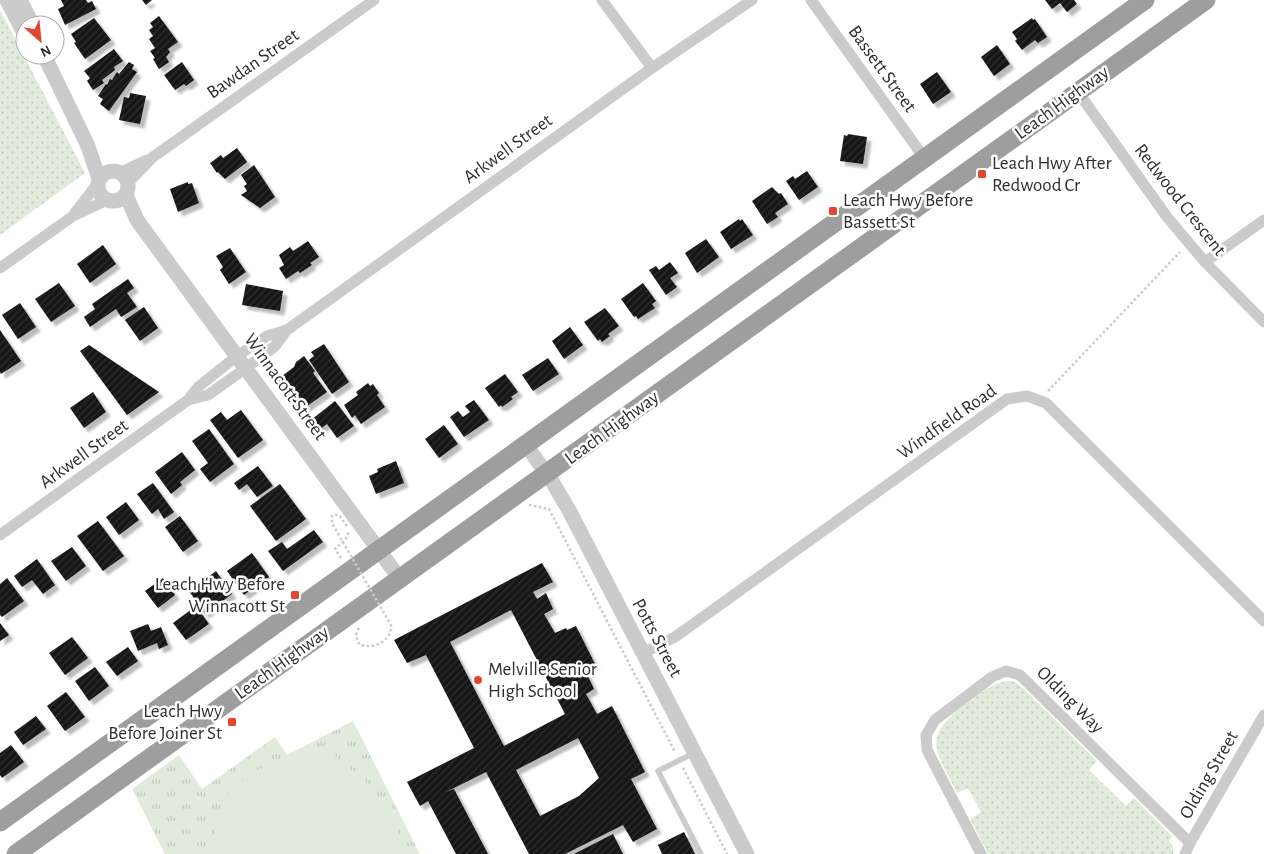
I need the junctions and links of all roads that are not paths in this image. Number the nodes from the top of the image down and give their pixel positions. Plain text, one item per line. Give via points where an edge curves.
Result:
1 (7, 0) edge
2 (20, 0) edge
3 (374, 0) edge
4 (602, 0) edge
5 (752, 0) edge
6 (811, 0) edge
7 (1145, 0) edge
8 (1206, 0) edge
9 (28, 15) edge
10 (15, 16) edge
11 (47, 65) edge
12 (652, 68) junction
13 (1078, 92) junction
14 (925, 159) junction
15 (113, 186) junction
16 (73, 216) junction
17 (1264, 220) edge
18 (1205, 262) junction
19 (0, 268) edge
20 (1264, 322) edge
21 (241, 362) junction
22 (526, 445) junction
23 (547, 474) junction
24 (0, 536) edge
25 (374, 542) junction
26 (400, 579) junction
27 (1264, 622) edge
28 (643, 653) junction
29 (1264, 715) edge
30 (694, 753) junction
31 (0, 822) edge
32 (1190, 843) junction
33 (18, 853) edge
34 (701, 854) edge
35 (747, 854) edge
36 (981, 854) edge
37 (1185, 854) edge

1 - 10 street
2 - 9 street
3 - 15 street, Bawdan Street
4 - 12 street
5 - 12 street, Arkwell Street
6 - 14 street, Bassett Street
7 - 14 highway, Leach Highway
8 - 13 highway, Leach Highway
11 - 15 street via 88,146
12 - 21 street, Arkwell Street via 287,330 275,346
13 - 18 street, Redwood Crescent via 1167,217
13 - 23 highway, Leach Highway
14 - 22 highway, Leach Highway
15 - 16 street, Bawdan Street
15 - 16 street, Bawdan Street
15 - 21 street, Winnacott Street
16 - 19 street, Bawdan Street
17 - 18 street
18 - 20 street, Redwood Crescent
21 - 24 street, Arkwell Street via 208,394 188,400
21 - 25 street, Winnacott Street
22 - 23 street, Potts Street
22 - 25 highway, Leach Highway
23 - 26 highway, Leach Highway
23 - 28 street, Potts Street
25 - 26 street, Winnacott Street
25 - 31 highway, Leach Highway
26 - 33 highway, Leach Highway
27 - 28 street, Windfield Road via 1046,403 1027,396 1007,399 675,636
28 - 30 street, Potts Street
29 - 32 street, Olding Street
30 - 34 lane via 658,772
30 - 35 street, Potts Street
32 - 36 street, Olding Way via 1020,676 1006,671 992,677 934,720 926,734 927,750
32 - 37 street, Olding Street

